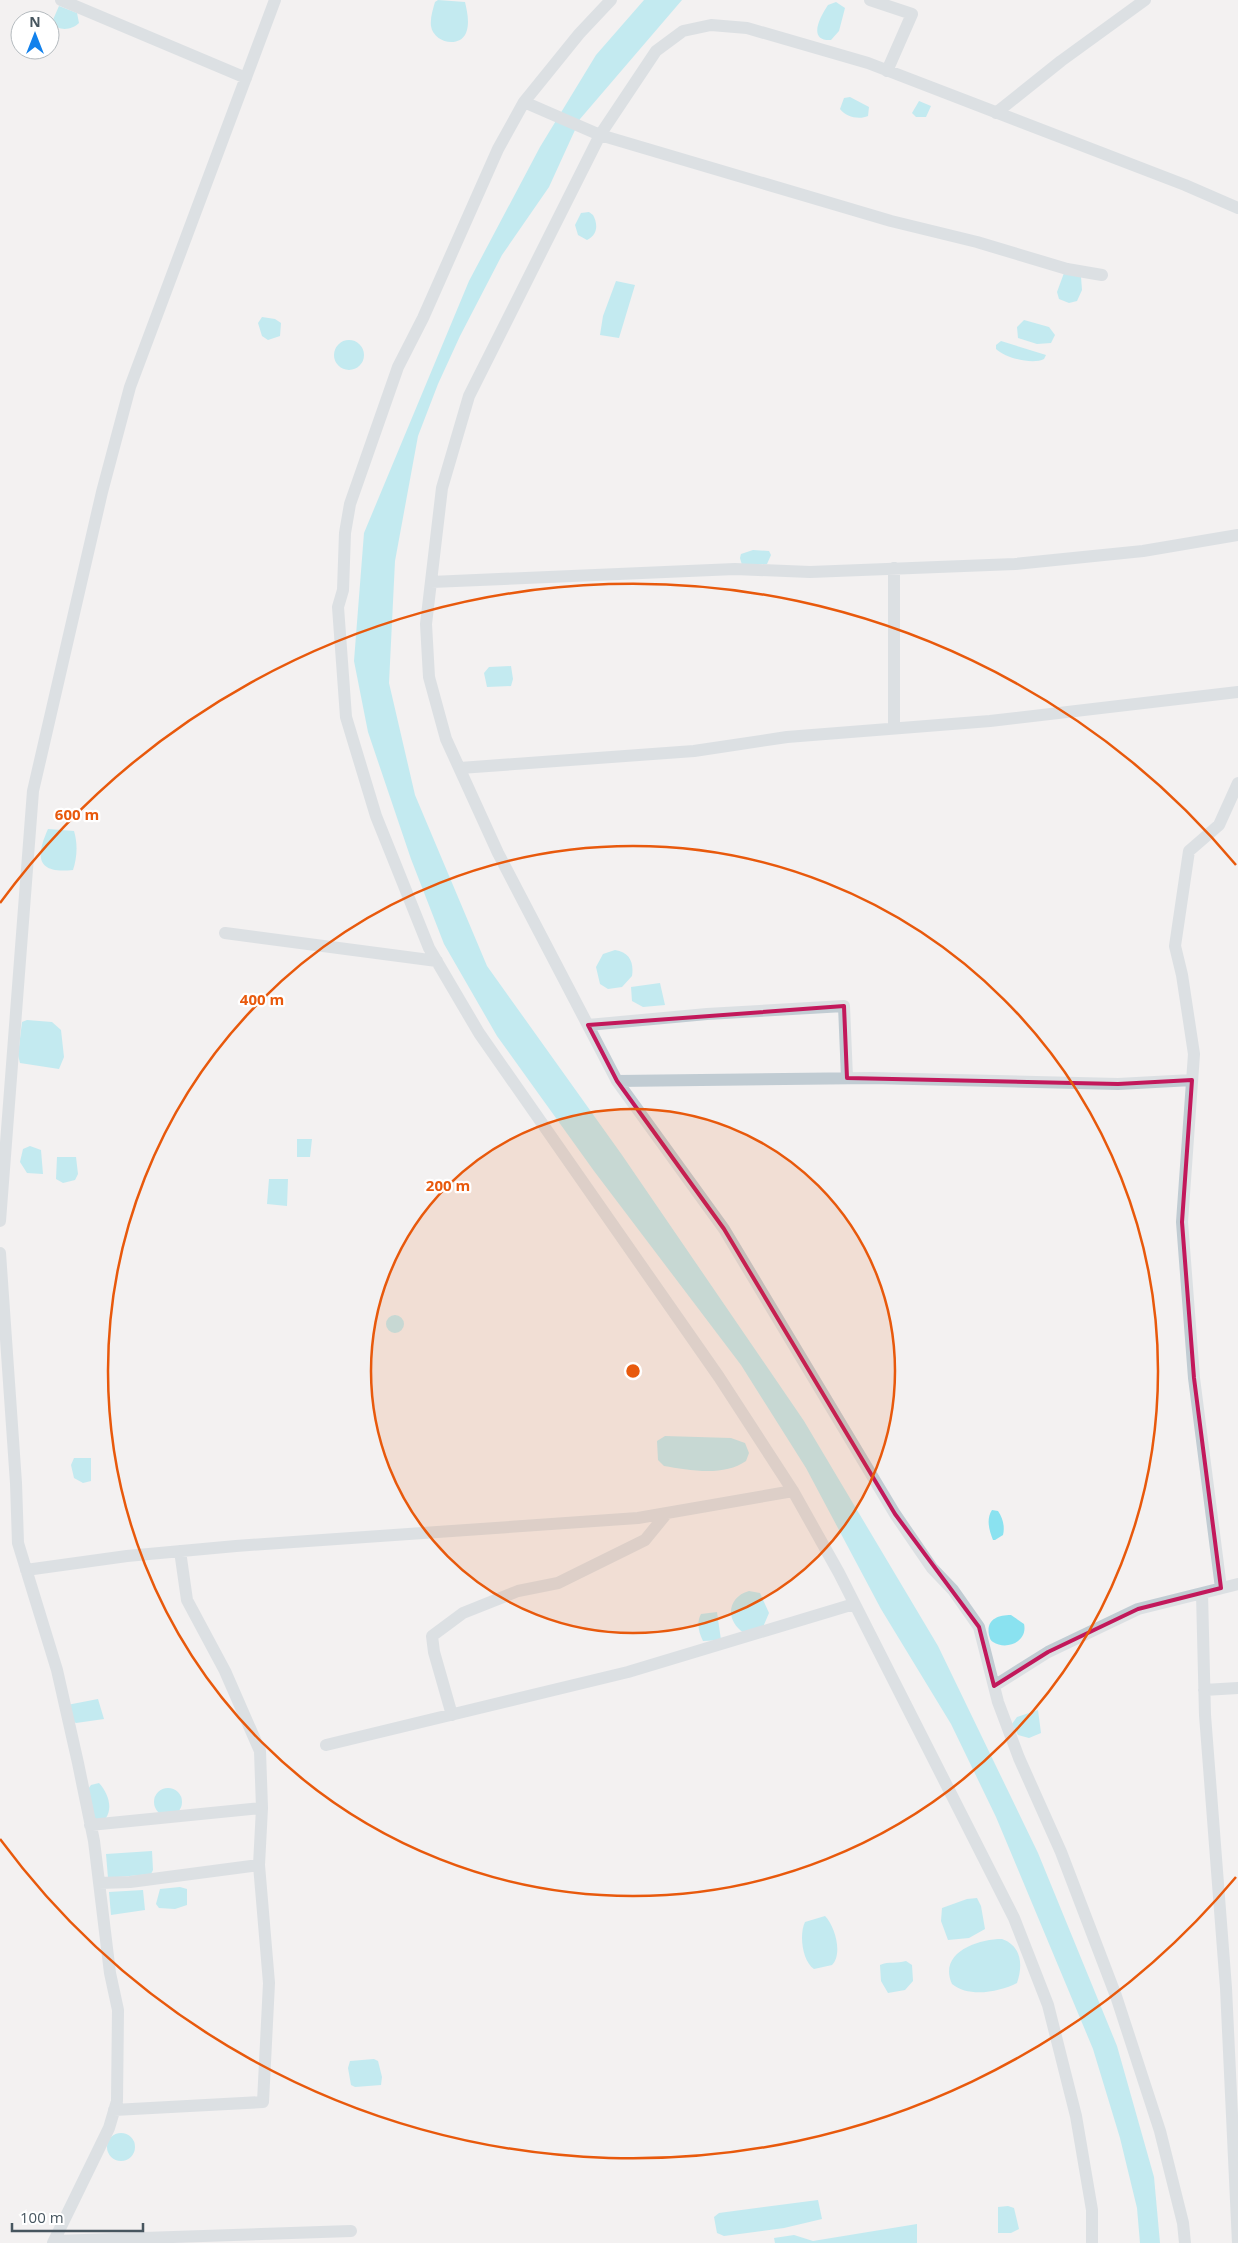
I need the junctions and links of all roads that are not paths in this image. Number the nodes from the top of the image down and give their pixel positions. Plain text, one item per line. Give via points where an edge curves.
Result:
1 (61, 0) edge
2 (275, 0) edge
3 (611, 0) edge
4 (870, 0) edge
5 (1145, 0) edge
6 (887, 71) junction
7 (246, 78) junction
8 (524, 102) junction
9 (996, 113) junction
10 (600, 134) junction
11 (1238, 208) edge
12 (1102, 275) dead end
13 (1238, 535) edge
14 (894, 568) junction
15 (431, 582) junction
16 (1238, 692) edge
17 (894, 728) junction
18 (460, 768) junction
19 (1238, 783) edge
20 (224, 933) dead end
21 (437, 961) junction
22 (588, 1025) junction
23 (847, 1078) junction
24 (1192, 1080) junction
25 (617, 1081) junction
26 (0, 1221) edge
27 (0, 1253) edge
28 (793, 1491) junction
29 (667, 1513) junction
30 (180, 1551) junction
31 (26, 1570) junction
32 (1238, 1584) edge
33 (1221, 1588) junction
34 (1202, 1593) junction
35 (854, 1604) junction
36 (994, 1686) junction
37 (1238, 1688) edge
38 (1204, 1690) junction
39 (452, 1715) junction
40 (326, 1745) dead end
41 (262, 1808) junction
42 (90, 1825) junction
43 (259, 1865) junction
44 (98, 1883) junction
45 (114, 2110) junction
46 (351, 2231) dead end
47 (53, 2242) edge
48 (1092, 2243) edge
49 (1185, 2243) edge
50 (1238, 2243) edge

1 - 7 street
2 - 7 street
3 - 8 street
4 - 6 street via 912,14
5 - 9 street
6 - 9 street
6 - 10 street via 747,28 711,25 683,31 656,51
7 - 26 street via 130,387 102,492 33,791
8 - 10 street
8 - 21 street via 498,149 398,367 350,504 345,533 343,590 338,607 346,717 376,816
9 - 11 street
10 - 12 street via 891,221 978,242 1067,269
10 - 15 street via 469,396 442,488
13 - 14 street via 1143,551 1015,564
14 - 15 street via 810,572 735,569
14 - 17 street
15 - 18 street via 426,624 429,678 446,739
16 - 17 street via 990,721
17 - 18 street via 786,737 694,751
18 - 22 street via 498,853
19 - 24 street via 1219,825 1189,851 1175,946 1194,1054
20 - 21 street
21 - 28 street via 479,1033 719,1377
22 - 23 street via 844,1006
22 - 25 street
23 - 24 street via 1118,1084
23 - 25 street
24 - 33 street via 1182,1222 1194,1378
25 - 36 street via 724,1229 895,1514 932,1568 953,1590 979,1627
27 - 31 street via 18,1543
28 - 29 street
28 - 35 street
29 - 30 street via 638,1518
29 - 39 street via 645,1540 558,1583 518,1591 463,1613 432,1636
30 - 31 street
30 - 41 street via 187,1600 225,1671 260,1750
31 - 42 street via 57,1670
32 - 33 street
33 - 34 street
34 - 36 street via 1138,1609 1048,1652
34 - 38 street
35 - 39 street via 628,1672
35 - 48 street via 1014,1918 1048,2005 1076,2116 1092,2210
36 - 49 street via 1019,1758 1061,1852 1116,1996 1160,2130
37 - 38 street
38 - 50 street via 1226,1988
39 - 40 street
41 - 42 street
41 - 43 street
42 - 44 street
43 - 44 street via 130,1882
43 - 45 street via 269,1983 263,2102
44 - 45 street via 118,2010 117,2101
45 - 47 street via 110,2128
46 - 47 street

